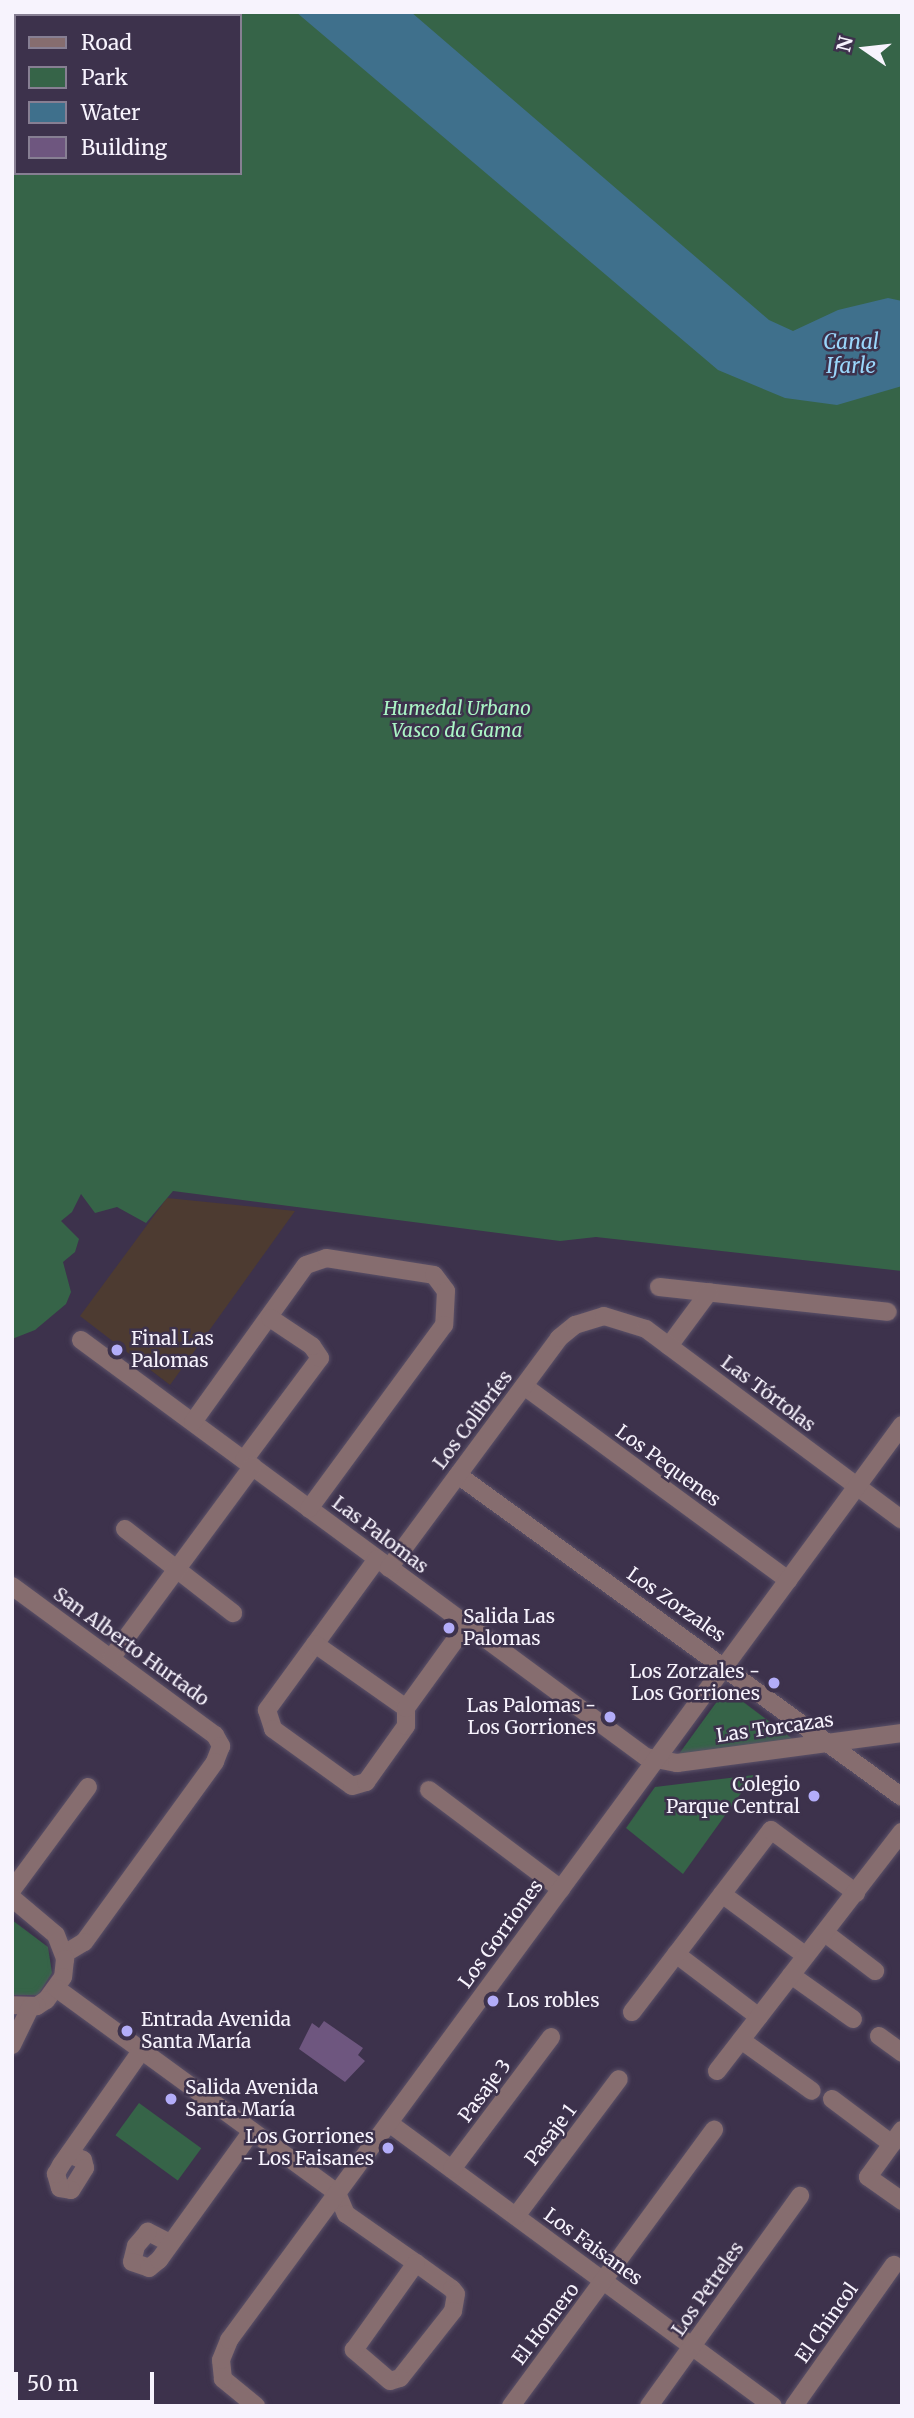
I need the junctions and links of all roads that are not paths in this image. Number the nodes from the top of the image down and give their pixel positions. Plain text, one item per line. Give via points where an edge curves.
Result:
1 (659, 1287) dead end
2 (709, 1292) junction
3 (888, 1312) dead end
4 (604, 1316) joint
5 (270, 1318) junction
6 (82, 1340) dead end
7 (669, 1346) junction
8 (524, 1386) junction
9 (193, 1422) junction
10 (902, 1424) edge
11 (248, 1463) junction
12 (458, 1475) junction
13 (857, 1486) junction
14 (309, 1509) junction
15 (902, 1520) edge
16 (125, 1529) dead end
17 (383, 1563) junction
18 (177, 1569) junction
19 (788, 1580) junction
20 (12, 1586) edge
21 (233, 1613) dead end
22 (466, 1625) junction
23 (314, 1644) junction
24 (113, 1657) junction
25 (724, 1665) junction
26 (406, 1708) junction
27 (902, 1732) edge
28 (827, 1742) junction
29 (654, 1761) junction
30 (88, 1787) dead end
31 (429, 1790) dead end
32 (902, 1797) edge
33 (902, 1832) edge
34 (561, 1889) junction
35 (12, 1890) edge
36 (856, 1893) junction
37 (722, 1894) junction
38 (12, 1898) edge
39 (825, 1933) junction
40 (64, 1954) junction
41 (676, 1954) junction
42 (806, 1956) junction
43 (875, 1971) dead end
44 (791, 1975) junction
45 (56, 1988) junction
46 (12, 2005) edge
47 (31, 2006) junction
48 (632, 2012) dead end
49 (759, 2017) junction
50 (853, 2019) dead end
51 (879, 2036) dead end
52 (551, 2037) dead end
53 (741, 2039) junction
54 (12, 2045) edge
55 (141, 2050) junction
56 (902, 2053) edge
57 (717, 2071) dead end
58 (620, 2079) dead end
59 (812, 2091) dead end
60 (832, 2099) dead end
61 (389, 2123) junction
62 (714, 2130) dead end
63 (252, 2131) junction
64 (897, 2137) edge
65 (69, 2154) dead end
66 (452, 2169) junction
67 (337, 2193) junction
68 (800, 2196) dead end
69 (902, 2201) edge
70 (516, 2216) junction
71 (170, 2243) dead end
72 (416, 2263) junction
73 (894, 2265) dead end
74 (604, 2281) junction
75 (693, 2347) junction
76 (256, 2406) edge
77 (511, 2406) edge
78 (649, 2406) edge
79 (773, 2406) edge
80 (794, 2406) edge

1 - 2 street
2 - 3 street
2 - 7 street
4 - 7 street, Las Tórtolas via 636,1323
4 - 8 street, Los Colibríes via 566,1331
5 - 9 street
5 - 11 street via 312,1346 320,1358
5 - 14 street via 306,1265 326,1258 434,1275 446,1291 444,1325
6 - 9 street, Las Palomas
7 - 13 street, Las Tórtolas
8 - 12 street, Los Colibríes
8 - 19 street, Los Pequenes
9 - 11 street, Las Palomas
10 - 13 street, Los Gorriones
11 - 14 street, Las Palomas
11 - 18 street
12 - 17 street, Los Colibríes
12 - 25 street, Los Zorzales
13 - 15 street, Las Tórtolas
13 - 19 street, Los Gorriones
14 - 17 street, Las Palomas
16 - 18 street
17 - 22 street, Las Palomas
17 - 23 street, Los Colibríes
18 - 21 street
18 - 24 street
19 - 25 street, Los Gorriones
20 - 24 street, San Alberto Hurtado
22 - 26 street
22 - 29 street, Las Palomas
23 - 26 street
23 - 26 street, Los Colibríes via 267,1710 273,1729 352,1786 366,1782 406,1726
24 - 40 street, San Alberto Hurtado via 215,1735 221,1746 215,1762 84,1942
25 - 28 street, Los Zorzales
25 - 29 street, Los Gorriones
27 - 28 street, Las Torcazas
28 - 29 street, Las Torcazas via 677,1763
28 - 32 street, Los Zorzales
29 - 34 street, Los Gorriones
30 - 35 street
31 - 34 street
33 - 36 street
34 - 61 street, Los Gorriones
36 - 37 street via 771,1830
36 - 39 street
37 - 41 street
37 - 42 street
38 - 40 street via 56,1935
39 - 42 street
39 - 43 street
40 - 45 street via 63,1977
41 - 48 street
41 - 49 street
42 - 44 street
44 - 49 street
44 - 50 street
45 - 47 street via 46,2000
45 - 55 street
46 - 47 street
47 - 54 street
49 - 53 street
51 - 56 street
52 - 66 street, Pasaje 3
53 - 57 street
53 - 59 street
55 - 63 street
55 - 65 street
58 - 70 street, Pasaje 1
60 - 64 street
61 - 66 street, Los Faisanes
61 - 67 street, Los Gorriones
62 - 74 street, El Homero
63 - 67 street
63 - 71 street
64 - 69 street via 868,2177
66 - 70 street, Los Faisanes
67 - 72 street via 346,2214
67 - 76 street, Los Gorriones via 222,2352 223,2379
68 - 75 street, Los Petreles
70 - 74 street, Los Faisanes
72 - 72 street via 354,2348 356,2356 390,2381 400,2378 457,2305 454,2291
73 - 80 street, El Chincol
74 - 75 street, Los Faisanes
74 - 77 street, El Homero
75 - 78 street, Los Petreles
75 - 79 street, Los Faisanes

